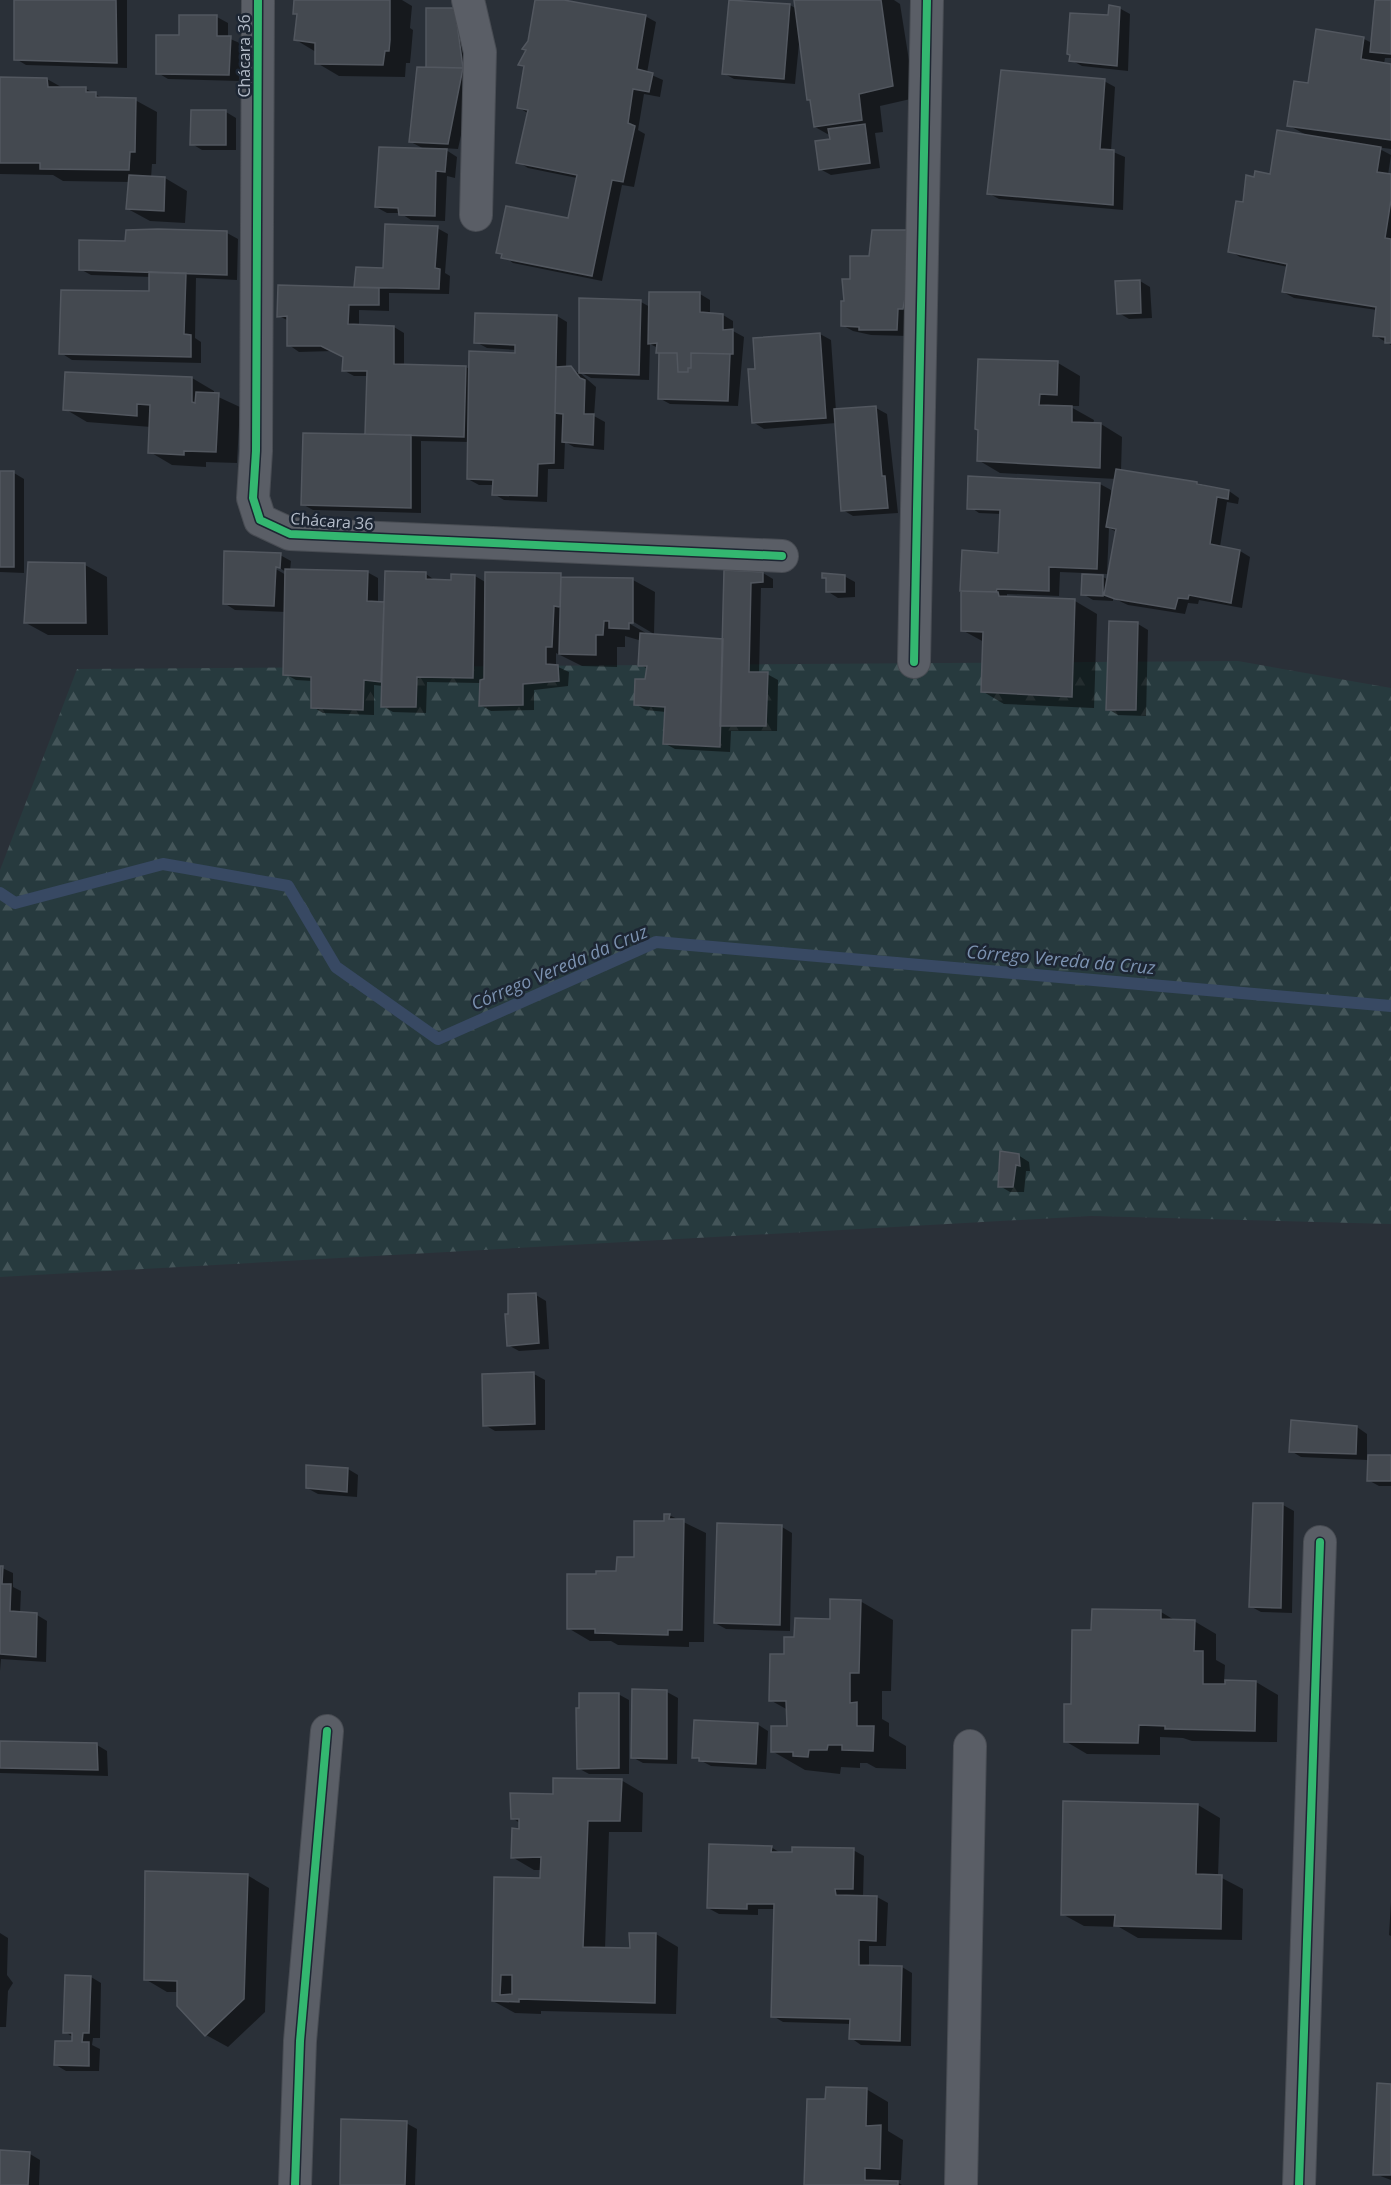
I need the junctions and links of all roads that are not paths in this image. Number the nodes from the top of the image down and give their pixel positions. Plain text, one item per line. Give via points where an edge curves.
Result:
1 (258, 0) edge
2 (468, 0) edge
3 (927, 0) edge
4 (476, 215) dead end
5 (782, 556) dead end
6 (914, 662) dead end
7 (1320, 1542) dead end
8 (327, 1731) dead end
9 (970, 1746) dead end
10 (295, 2185) edge
11 (961, 2185) edge
12 (1299, 2185) edge

1 - 5 street, Chácara 36 via 253,498 260,520 290,534
2 - 4 street via 480,52
3 - 6 street
7 - 12 street
8 - 10 street via 300,2041
9 - 11 street

